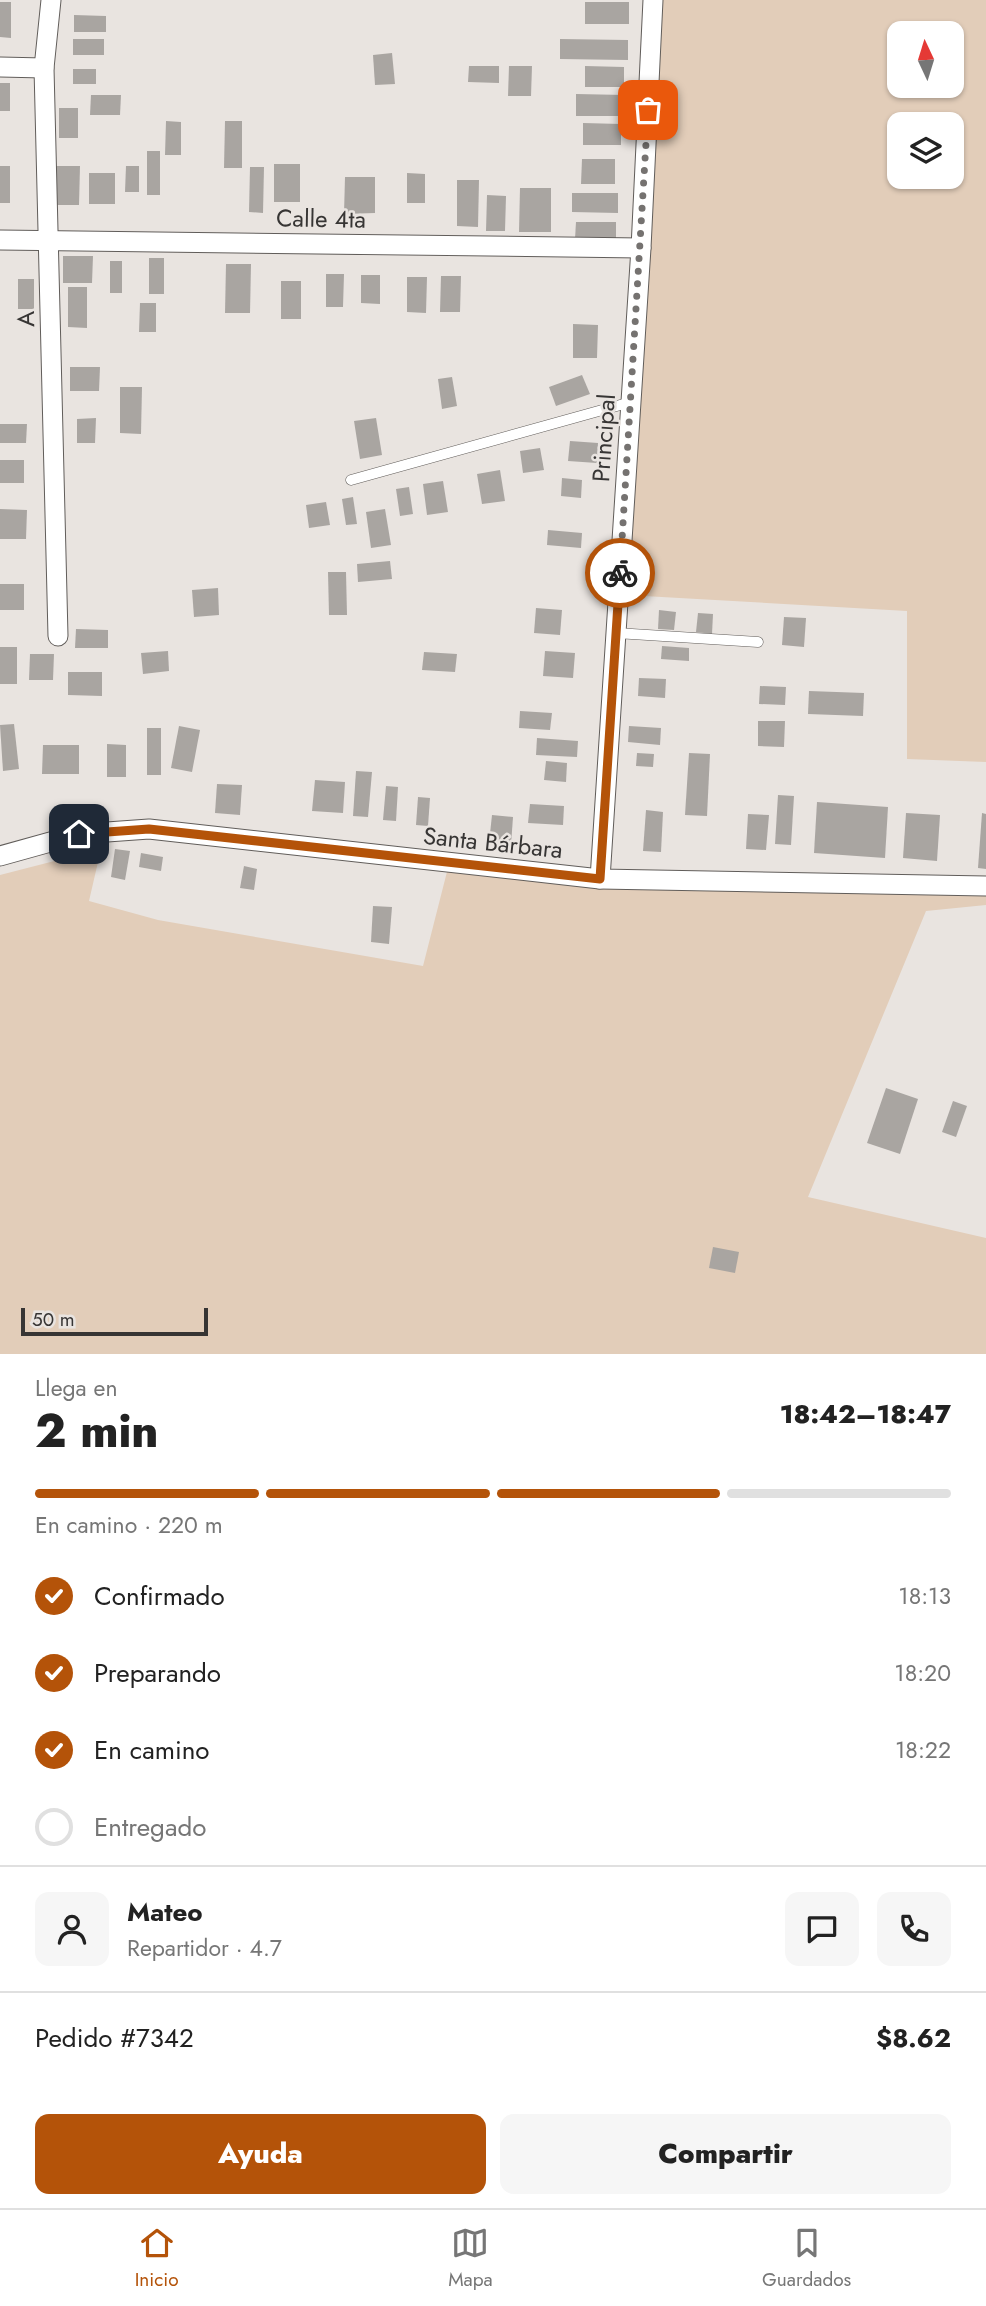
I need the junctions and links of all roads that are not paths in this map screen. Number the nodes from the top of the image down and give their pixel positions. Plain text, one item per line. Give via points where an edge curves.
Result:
1 (51, 0) edge
2 (653, 0) edge
3 (0, 67) edge
4 (44, 68) junction
5 (0, 240) edge
6 (49, 240) junction
7 (641, 248) junction
8 (631, 402) junction
9 (351, 480) dead end
10 (616, 633) junction
11 (58, 636) dead end
12 (758, 642) dead end
13 (0, 856) edge
14 (600, 879) junction
15 (986, 886) edge

1 - 4 street, A
2 - 7 street, Principal
3 - 4 street
4 - 6 street, A
5 - 6 street, Calle 4ta
6 - 7 street, Calle 4ta
6 - 11 street, A
7 - 8 street, Principal
8 - 9 lane
8 - 10 street, Principal
10 - 12 lane
10 - 14 street, Principal
13 - 14 street, Santa Bárbara via 79,834 149,829
14 - 15 street, Santa Bárbara

